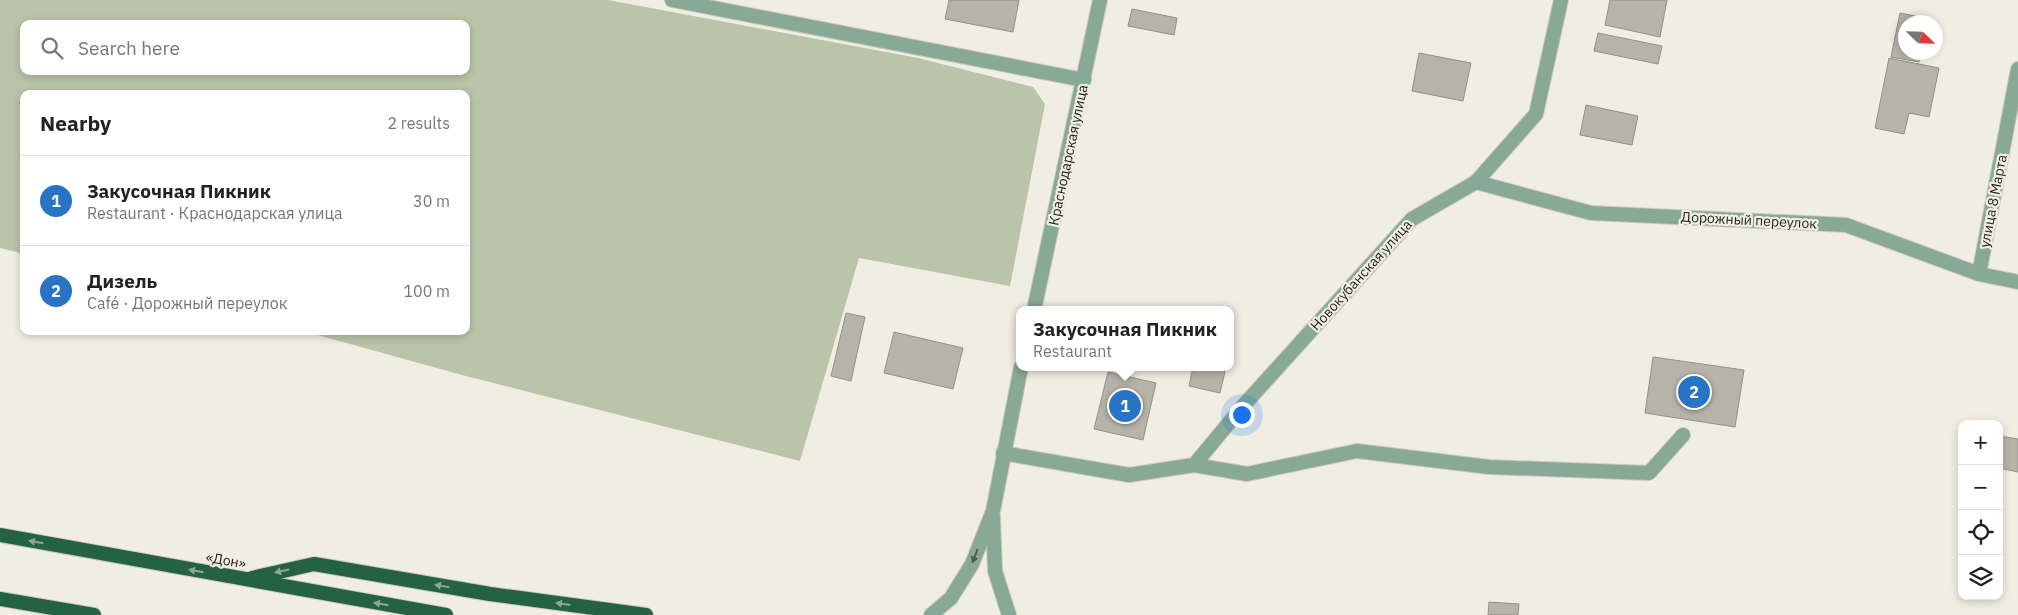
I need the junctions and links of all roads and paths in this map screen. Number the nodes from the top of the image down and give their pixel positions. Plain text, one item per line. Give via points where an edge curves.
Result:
1 (672, 0) edge
2 (1100, 0) edge
3 (1560, 0) edge
4 (2018, 69) edge
5 (1084, 80) junction
6 (1476, 182) junction
7 (1979, 274) junction
8 (2018, 282) edge
9 (1035, 306) edge
10 (1021, 371) edge
11 (1683, 435) dead end
12 (1003, 453) junction
13 (1194, 465) junction
14 (993, 511) junction
15 (0, 535) edge
16 (244, 580) junction
17 (0, 599) edge
18 (0, 604) edge
19 (34, 615) edge
20 (94, 615) edge
21 (446, 615) edge
22 (646, 615) edge
23 (931, 615) edge
24 (1009, 615) edge

1 - 5 street
2 - 5 street, Краснодарская улица
3 - 6 street, Новокубанская улица via 1536,114
4 - 7 street, улица 8 Марта
5 - 9 street, Краснодарская улица
6 - 7 street, Дорожный переулок via 1591,213 1846,225
6 - 13 street, Новокубанская улица via 1412,218
7 - 8 street, Дорожный переулок
10 - 12 street
11 - 13 street via 1649,473 1489,467 1357,451 1248,474
12 - 13 street via 1129,474
12 - 14 street
14 -> 23 street via 972,564 952,598
14 - 24 street via 996,571
16 -> 15 highway, «Дон»
21 -> 16 highway, «Дон»
22 -> 16 highway via 490,594 314,564
17 - 20 highway
18 - 19 highway

